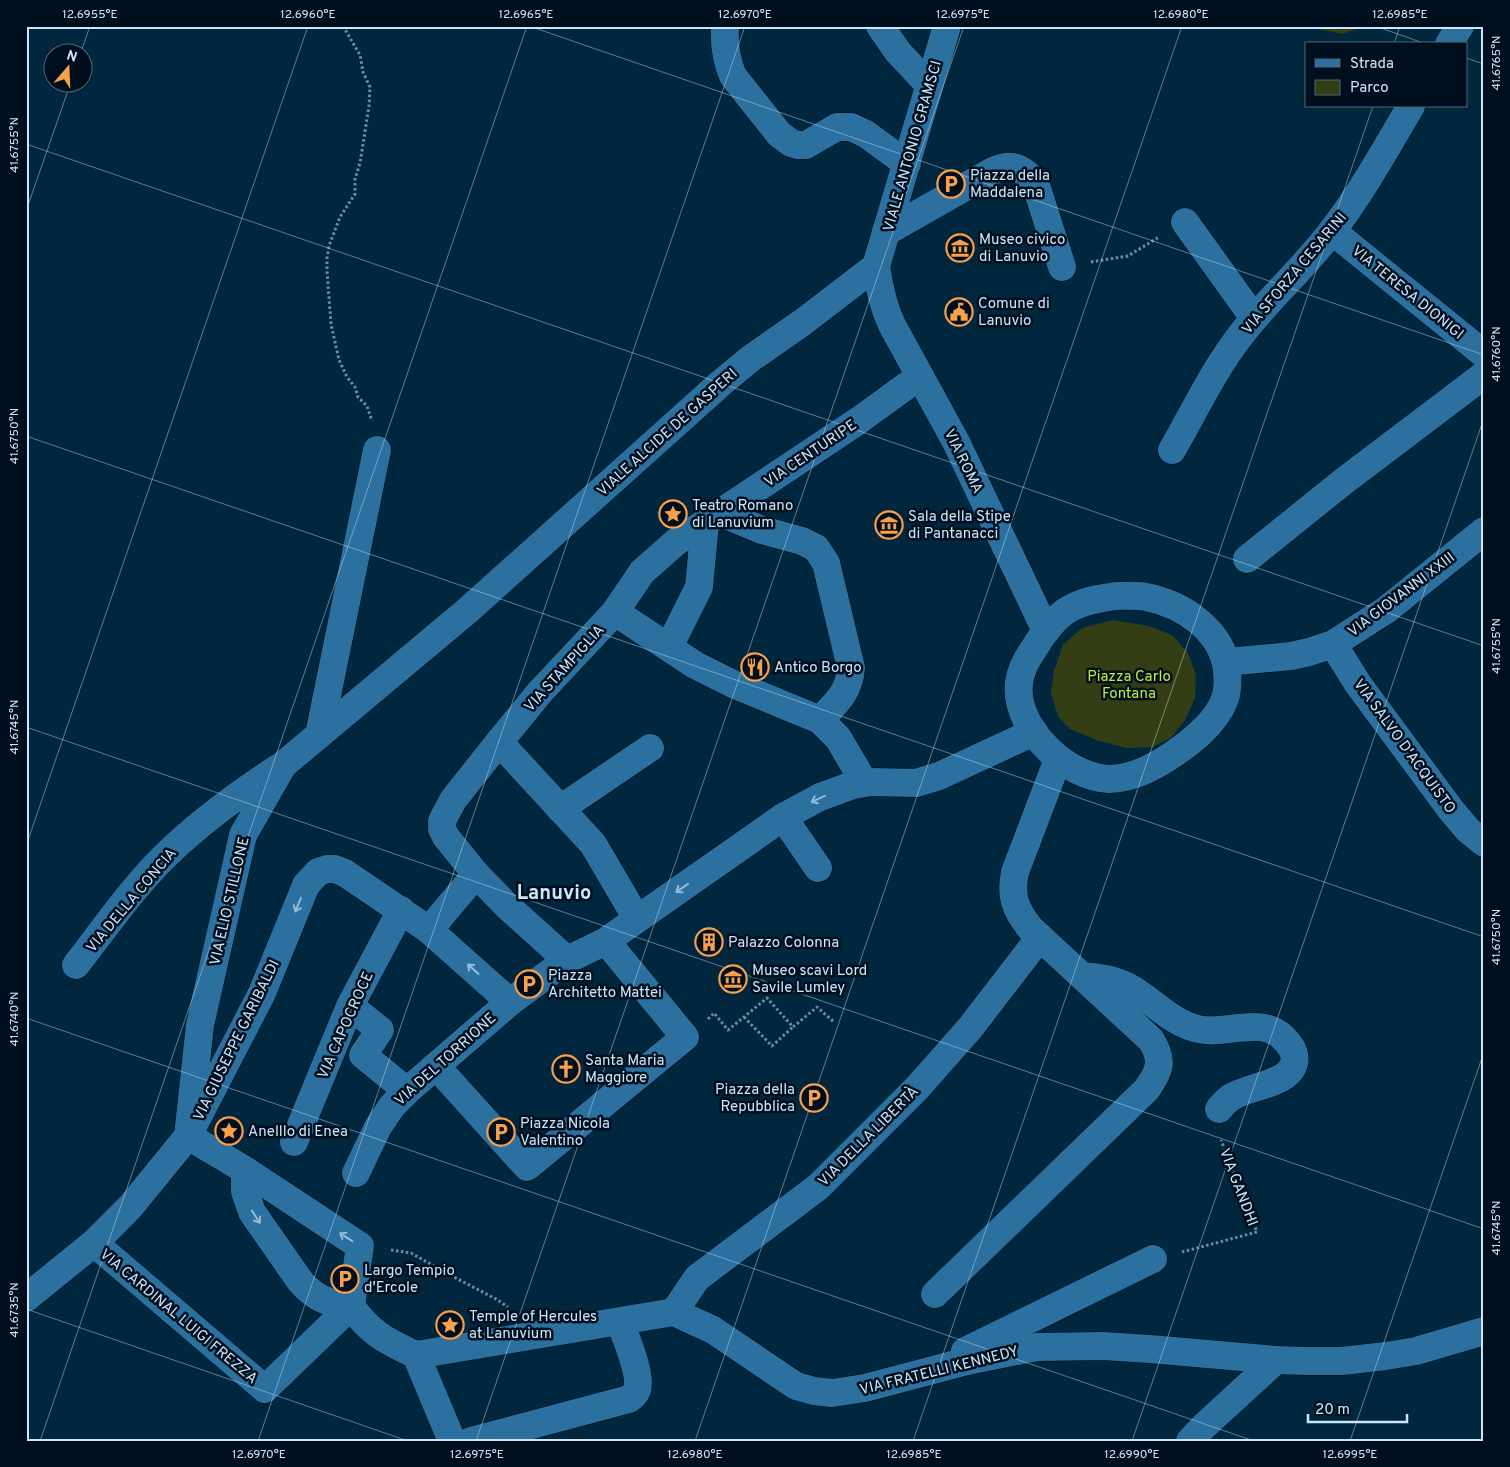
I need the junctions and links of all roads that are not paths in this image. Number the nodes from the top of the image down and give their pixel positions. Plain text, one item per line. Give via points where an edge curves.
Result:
1 (725, 26) edge
2 (880, 26) edge
3 (947, 26) edge
4 (1460, 26) edge
5 (1450, 42) edge
6 (929, 85) junction
7 (1411, 108) edge
8 (907, 164) junction
9 (1185, 222) road end
10 (1332, 231) junction
11 (886, 232) junction
12 (876, 266) junction
13 (1062, 267) road end
14 (1254, 318) junction
15 (1484, 354) edge
16 (1484, 375) edge
17 (920, 376) junction
18 (377, 450) road end
19 (1172, 450) dead end
20 (713, 518) junction
21 (1484, 531) edge
22 (1247, 559) dead end
23 (467, 611) joint
24 (615, 612) junction
25 (1046, 631) junction
26 (1333, 644) junction
27 (669, 647) junction
28 (1226, 662) junction
29 (820, 720) junction
30 (1034, 732) junction
31 (319, 735) junction
32 (499, 742) junction
33 (650, 748) dead end
34 (1058, 759) junction
35 (283, 765) junction
36 (864, 782) junction
37 (560, 809) junction
38 (784, 817) junction
39 (1484, 843) edge
40 (818, 868) dead end
41 (476, 874) junction
42 (401, 910) junction
43 (638, 919) junction
44 (429, 930) junction
45 (1040, 937) junction
46 (606, 941) junction
47 (567, 960) junction
48 (76, 965) dead end
49 (1083, 976) junction
50 (510, 1002) junction
51 (350, 1006) junction
52 (436, 1066) junction
53 (408, 1090) junction
54 (1219, 1108) road end
55 (188, 1136) junction
56 (294, 1142) dead end
57 (245, 1170) junction
58 (356, 1173) dead end
59 (94, 1244) junction
60 (1153, 1259) road end
61 (935, 1294) dead end
62 (26, 1298) edge
63 (351, 1306) junction
64 (674, 1312) junction
65 (620, 1322) junction
66 (1484, 1331) edge
67 (416, 1355) junction
68 (1276, 1360) junction
69 (914, 1376) junction
70 (452, 1441) edge
71 (471, 1441) edge
72 (1190, 1441) edge

1 - 8 street via 728,67 784,139 806,145 837,127 852,127
2 - 6 street via 898,52
3 - 6 street, VIALE ANTONIO GRAMSCI
4 - 5 street
6 - 8 street, VIALE ANTONIO GRAMSCI
7 - 10 street, VIA SFORZA CESARINI
8 - 11 street, VIALE ANTONIO GRAMSCI
9 - 14 street
10 - 14 street, VIA SFORZA CESARINI
10 - 15 street, VIA TERESA DIONIGI
11 - 12 street, VIALE ANTONIO GRAMSCI
11 - 13 street via 993,171 1010,166 1018,168 1035,182
12 - 17 street, VIA ROMA via 884,309
12 - 23 street, VIALE ALCIDE DE GASPERI via 721,383
14 - 19 street, VIA SFORZA CESARINI via 1222,363
16 - 22 street
17 - 20 street, VIA CENTURIPE
17 - 25 street, VIA ROMA via 956,442
18 - 31 street
20 - 24 street, VIA CENTURIPE via 676,542 642,572
20 - 27 street via 699,587
20 - 29 street via 802,541 816,548 826,563 851,668 845,691
21 - 26 street, VIA GIOVANNI XXIII via 1386,610
23 - 31 street, VIA ELIO STILLONE
24 - 27 street, VIA STAMPIGLIA
24 - 32 street, VIA STAMPIGLIA via 540,692
25 - 28 street via 1063,613 1085,602 1116,596 1146,597 1195,618 1216,640
25 - 30 street via 1027,660 1020,679 1019,699 1024,717
26 - 28 street, VIA GIOVANNI XXIII via 1292,656
26 - 39 street, VIA SALVO D'ACQUISTO via 1358,684 1451,810
27 - 29 street, VIA STAMPIGLIA via 720,678
28 - 34 street via 1227,689 1221,707 1202,730 1164,760 1128,777 1108,779 1086,774
29 - 36 street, VIA STAMPIGLIA via 838,738
30 - 34 street
30 - 36 street via 928,780
31 - 35 street, VIA ELIO STILLONE
32 - 37 street
32 - 41 street, VIA STAMPIGLIA via 453,800 442,822 446,837
33 - 37 street
34 - 45 street via 1014,879 1015,905
35 - 48 street, VIA DELLA CONCIA via 214,812 162,858
35 - 55 street, VIA ELIO STILLONE via 243,835 200,1025
36 -> 38 street via 820,797
37 - 43 street via 593,844
38 - 40 street
38 -> 43 street
41 - 44 street
41 - 47 street, VIA STAMPIGLIA
42 - 44 street
42 - 51 street, VIA CAPOCROCE
42 -> 55 street, VIA GIUSEPPE GARIBALDI via 344,872 335,869 318,872 306,885 262,993
43 - 46 street
50 -> 44 street
45 - 49 street
45 - 64 street, VIA DELLA LIBERTÀ via 970,1028 917,1088 818,1187 697,1278
46 - 47 street
46 - 52 street via 685,1037 527,1167
47 - 50 street
49 - 54 street via 1127,986 1170,1017 1198,1030 1260,1027 1282,1036 1293,1050 1291,1070 1281,1078 1231,1097
49 - 61 street via 1151,1040 1160,1062 1158,1073 1146,1090
50 - 52 street, VIA DEL TORRIONE
51 - 53 street via 380,1030 363,1055
51 - 56 street, VIA CAPOCROCE
52 - 53 street, VIA DEL TORRIONE
53 - 58 street, VIA DEL TORRIONE via 378,1127
55 - 57 street
55 - 59 street, VIA GIUSEPPE GARIBALDI via 130,1207
57 -> 63 street via 245,1192 252,1212 300,1281 316,1296
63 -> 57 street via 360,1246
59 - 62 street, VIA GIUSEPPE GARIBALDI
59 - 63 street, VIA CARDINAL LUIGI FREZZA via 265,1389
60 - 69 street
63 - 67 street via 377,1335
64 - 65 street
64 - 69 street, VIA FRATELLI KENNEDY via 713,1330 796,1386 814,1392 852,1391
65 - 67 street
65 - 71 street via 638,1374 635,1395
66 - 68 street, VIA FRATELLI KENNEDY via 1386,1356 1306,1362
67 - 70 street
68 - 69 street, VIA FRATELLI KENNEDY via 1141,1348 1037,1347 967,1360
68 - 72 street

